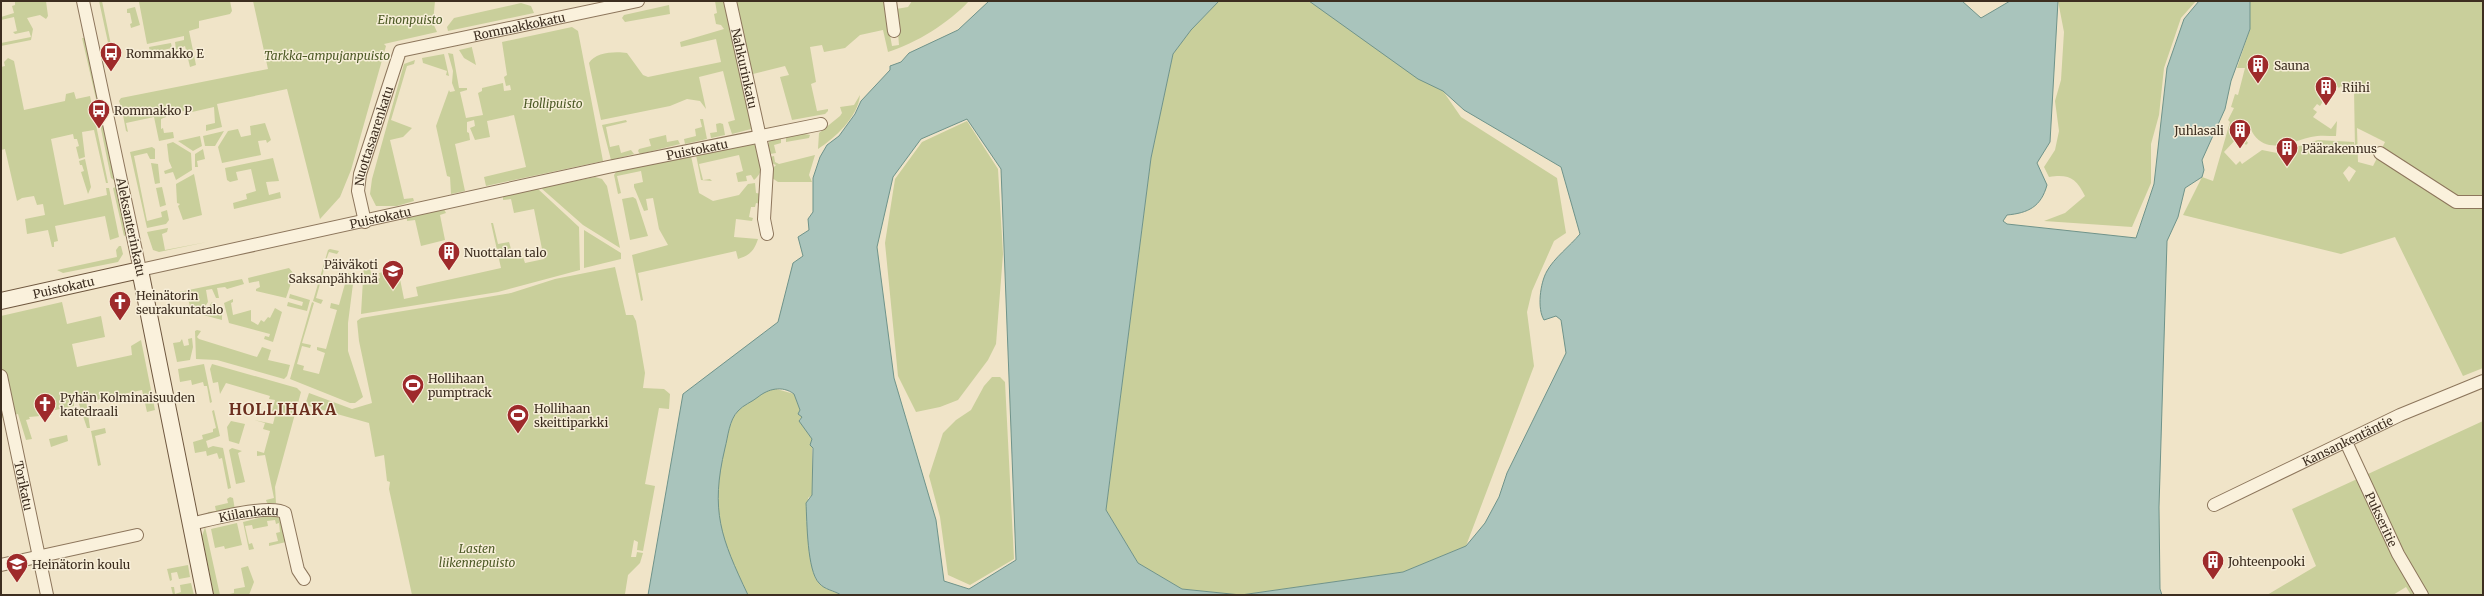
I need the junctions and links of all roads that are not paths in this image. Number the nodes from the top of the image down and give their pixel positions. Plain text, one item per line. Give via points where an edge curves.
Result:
1 (83, 1) edge
2 (638, 1) edge
3 (730, 1) edge
4 (890, 1) edge
5 (894, 31) dead end
6 (400, 51) joint
7 (821, 124) dead end
8 (760, 136) junction
9 (2380, 153) dead end
10 (2483, 202) edge
11 (365, 222) junction
12 (767, 234) dead end
13 (140, 270) junction
14 (1, 301) edge
15 (1, 376) edge
16 (2483, 381) edge
17 (2346, 442) junction
18 (2214, 505) dead end
19 (190, 524) junction
20 (137, 535) dead end
21 (39, 557) junction
22 (1, 565) edge
23 (304, 579) dead end
24 (47, 595) edge
25 (205, 595) edge
26 (2422, 595) edge

1 - 13 street, Aleksanterinkatu
2 - 6 street, Rommakkokatu
3 - 8 street, Nahkurinkatu
4 - 5 street
6 - 11 street, Nuottasaarenkatu via 360,174 358,190
7 - 8 street, Puistokatu
8 - 11 street, Puistokatu
8 - 12 street via 767,169 764,219
9 - 10 street via 2456,202
11 - 13 street, Puistokatu
13 - 14 main road, Puistokatu
13 - 19 main road, Aleksanterinkatu
15 - 21 street, Torikatu
16 - 17 street, Kansankentäntie
17 - 18 street, Kansankentäntie
17 - 26 street, Pukseritie via 2398,554
19 - 23 street, Kiilankatu via 262,509 279,509 284,513 298,570
19 - 25 main road, Aleksanterinkatu
20 - 21 street
21 - 22 street
21 - 24 street, Torikatu

